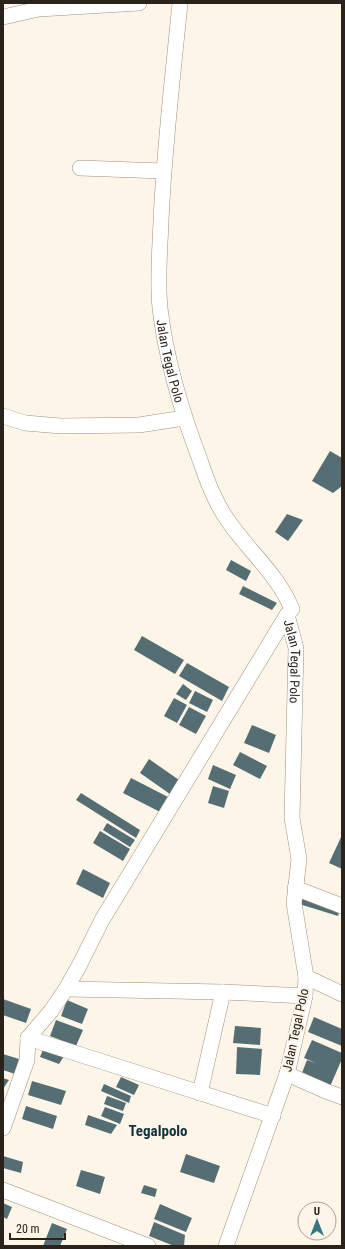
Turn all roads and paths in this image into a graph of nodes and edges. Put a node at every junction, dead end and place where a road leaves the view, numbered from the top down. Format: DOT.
graph roads {
  1 [pos="139,3"];
  2 [pos="180,3"];
  3 [pos="38,6"];
  4 [pos="3,17"];
  5 [pos="80,168"];
  6 [pos="163,171"];
  7 [pos="3,416"];
  8 [pos="184,418"];
  9 [pos="287,615"];
  10 [pos="295,888"];
  11 [pos="342,906"];
  12 [pos="306,977"];
  13 [pos="66,989"];
  14 [pos="223,992"];
  15 [pos="342,994"];
  16 [pos="305,996"];
  17 [pos="28,1038"];
  18 [pos="287,1074"];
  19 [pos="200,1093"];
  20 [pos="342,1097"];
  21 [pos="273,1116"];
  22 [pos="3,1128"];
  23 [pos="3,1190"];
  24 [pos="148,1246"];
  25 [pos="226,1246"];
  1 -- 3 [label="street"];
  2 -- 6 [label="street, Jalan Tegal Polo"];
  3 -- 4 [label="street"];
  5 -- 6 [label="street"];
  6 -- 8 [label="street, Jalan Tegal Polo"];
  7 -- 8 [label="street"];
  8 -- 9 [label="street, Jalan Tegal Polo"];
  9 -- 10 [label="street, Jalan Tegal Polo"];
  9 -- 13 [label="street"];
  10 -- 11 [label="street"];
  10 -- 12 [label="street, Jalan Tegal Polo"];
  12 -- 15 [label="street"];
  12 -- 16 [label="street, Jalan Tegal Polo"];
  13 -- 14 [label="street"];
  13 -- 17 [label="street"];
  14 -- 16 [label="street"];
  14 -- 19 [label="street"];
  16 -- 18 [label="street, Jalan Tegal Polo"];
  17 -- 19 [label="street"];
  17 -- 22 [label="street"];
  18 -- 20 [label="street"];
  18 -- 21 [label="street, Jalan Tegal Polo"];
  19 -- 21 [label="street"];
  21 -- 25 [label="street, Jalan Tegal Polo"];
  23 -- 24 [label="street"];
}
